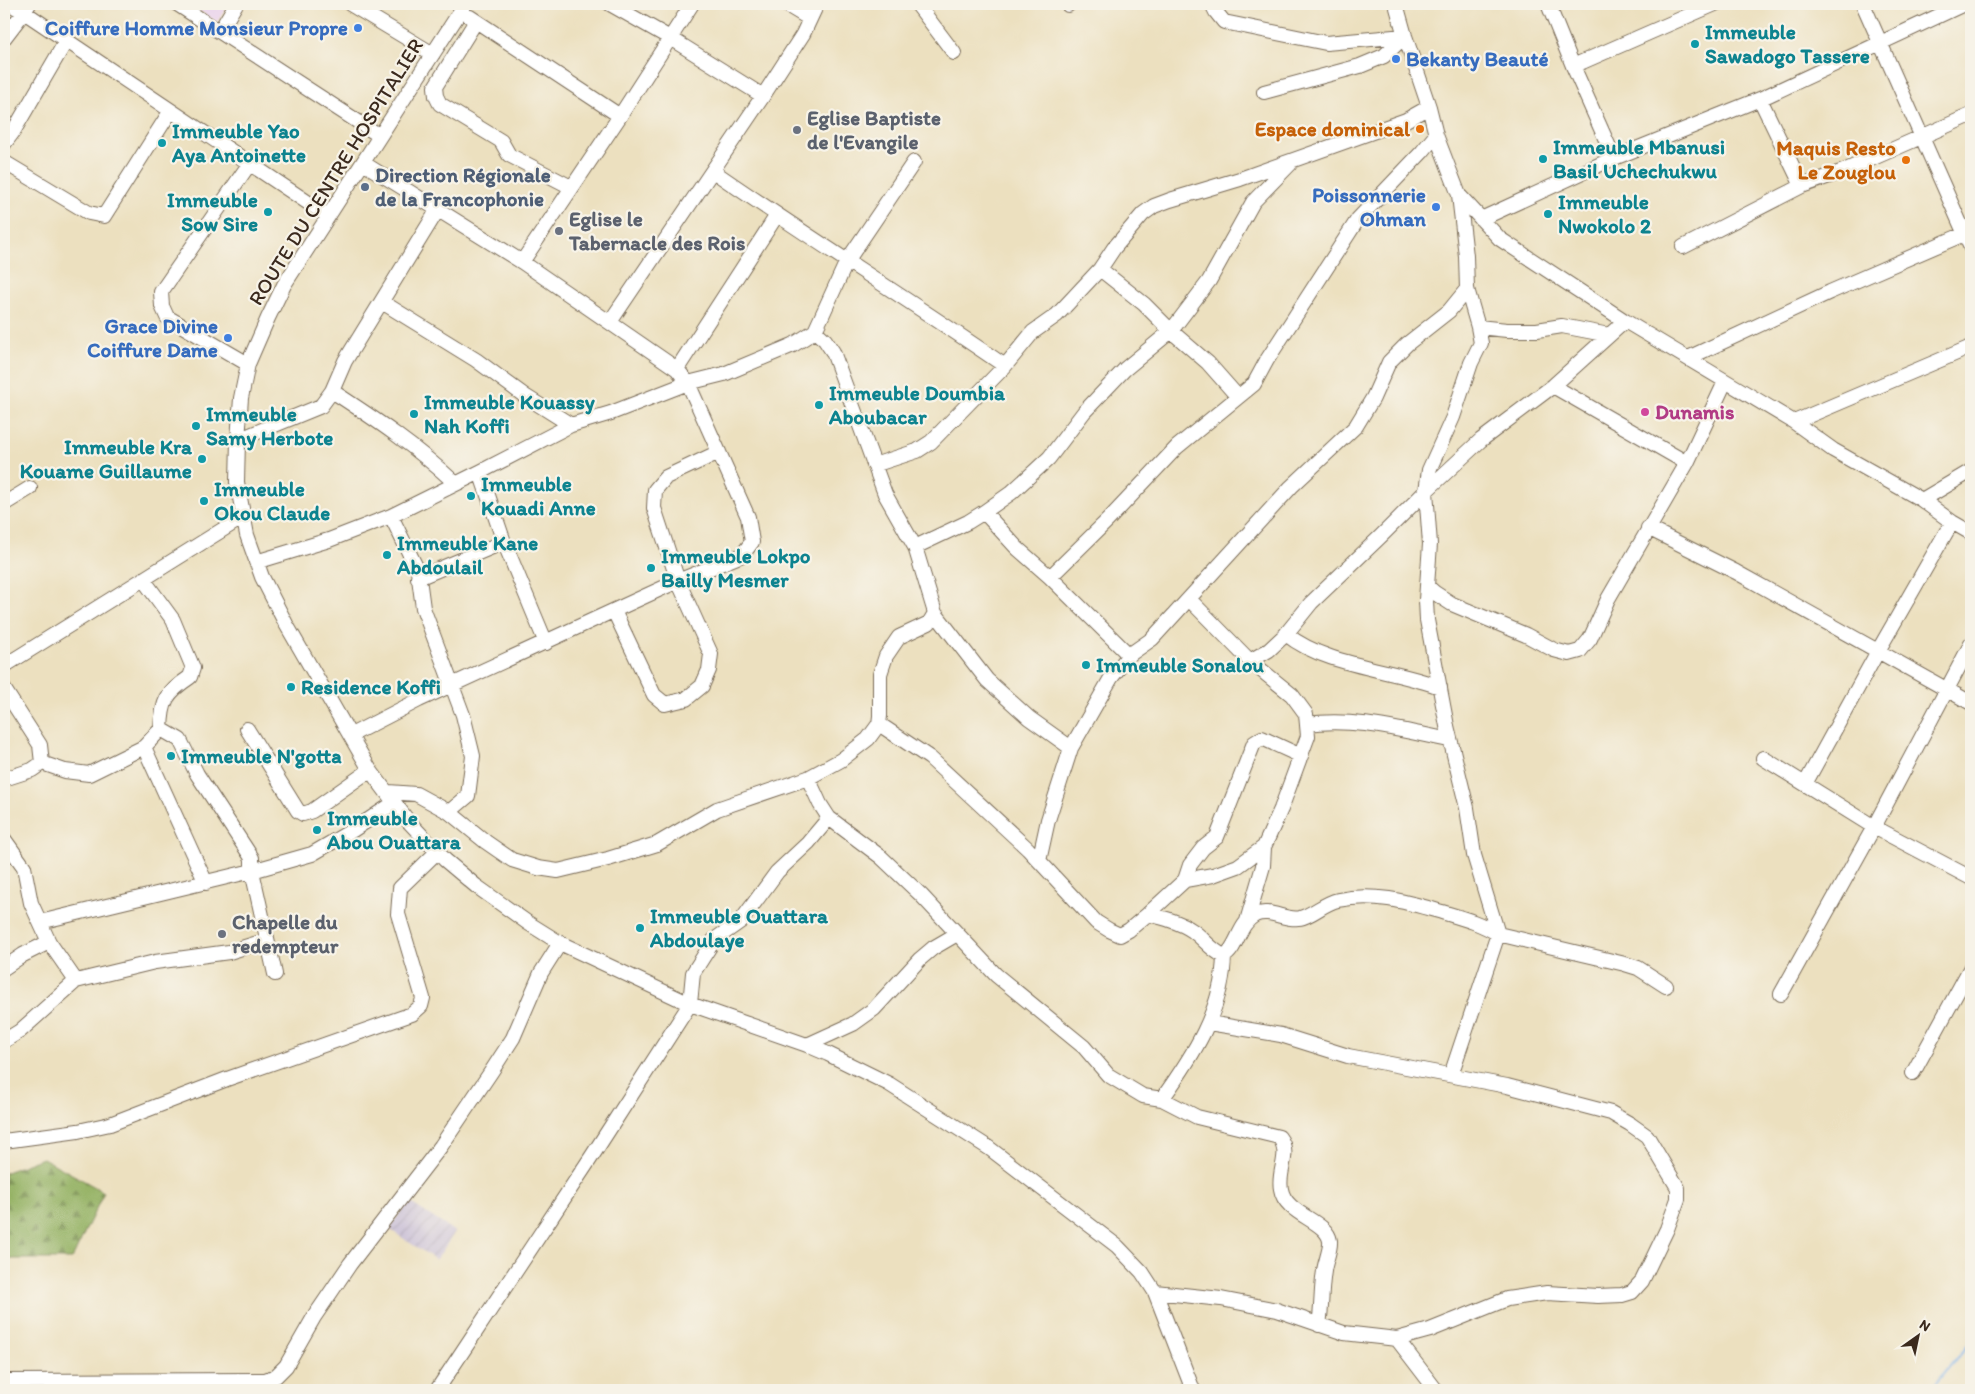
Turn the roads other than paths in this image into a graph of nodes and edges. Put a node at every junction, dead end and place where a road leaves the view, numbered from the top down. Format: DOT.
graph roads {
  1 [pos="10,4"];
  2 [pos="178,4"];
  3 [pos="236,4"];
  4 [pos="350,4"];
  5 [pos="610,4"];
  6 [pos="692,4"];
  7 [pos="785,4"];
  8 [pos="818,4"];
  9 [pos="917,4"];
  10 [pos="1212,4"];
  11 [pos="1396,4"];
  12 [pos="1548,4"];
  13 [pos="1715,4"];
  14 [pos="1863,4"];
  15 [pos="1964,4"];
  16 [pos="463,7"];
  17 [pos="26,8"];
  18 [pos="810,19"];
  19 [pos="476,22"];
  20 [pos="220,31"];
  21 [pos="1404,36"];
  22 [pos="4,38"];
  23 [pos="670,38"];
  24 [pos="66,41"];
  25 [pos="1881,43"];
  26 [pos="954,53"];
  27 [pos="433,54"];
  28 [pos="1573,66"];
  29 [pos="1264,92"];
  30 [pos="763,96"];
  31 [pos="1760,99"];
  32 [pos="1429,107"];
  33 [pos="170,112"];
  34 [pos="620,116"];
  35 [pos="1971,116"];
  36 [pos="1436,135"];
  37 [pos="380,136"];
  38 [pos="1922,137"];
  39 [pos="4,144"];
  40 [pos="1614,158"];
  41 [pos="1294,160"];
  42 [pos="4,162"];
  43 [pos="914,162"];
  44 [pos="250,163"];
  45 [pos="362,163"];
  46 [pos="713,171"];
  47 [pos="1802,186"];
  48 [pos="571,187"];
  49 [pos="1459,194"];
  50 [pos="437,211"];
  51 [pos="777,215"];
  52 [pos="328,216"];
  53 [pos="1481,219"];
  54 [pos="1968,232"];
  55 [pos="1683,247"];
  56 [pos="1971,248"];
  57 [pos="847,261"];
  58 [pos="522,262"];
  59 [pos="1100,269"];
  60 [pos="1467,289"];
  61 [pos="382,302"];
  62 [pos="1625,321"];
  63 [pos="610,322"];
  64 [pos="1478,327"];
  65 [pos="815,331"];
  66 [pos="1171,331"];
  67 [pos="1609,335"];
  68 [pos="1971,346"];
  69 [pos="1688,358"];
  70 [pos="248,364"];
  71 [pos="1004,366"];
  72 [pos="677,369"];
  73 [pos="1725,382"];
  74 [pos="688,383"];
  75 [pos="1553,386"];
  76 [pos="332,391"];
  77 [pos="1238,397"];
  78 [pos="1794,422"];
  79 [pos="571,425"];
  80 [pos="238,440"];
  81 [pos="719,452"];
  82 [pos="1687,463"];
  83 [pos="874,466"];
  84 [pos="1971,471"];
  85 [pos="480,472"];
  86 [pos="455,483"];
  87 [pos="30,488"];
  88 [pos="1426,491"];
  89 [pos="1922,500"];
  90 [pos="4,504"];
  91 [pos="984,512"];
  92 [pos="391,516"];
  93 [pos="243,517"];
  94 [pos="1952,522"];
  95 [pos="1648,528"];
  96 [pos="1971,533"];
  97 [pos="504,542"];
  98 [pos="916,547"];
  99 [pos="256,562"];
  100 [pos="1050,577"];
  101 [pos="418,578"];
  102 [pos="143,579"];
  103 [pos="678,581"];
  104 [pos="1427,586"];
  105 [pos="1189,599"];
  106 [pos="614,611"];
  107 [pos="935,614"];
  108 [pos="1286,634"];
  109 [pos="546,643"];
  110 [pos="1971,644"];
  111 [pos="1878,651"];
  112 [pos="1129,655"];
  113 [pos="1250,661"];
  114 [pos="4,666"];
  115 [pos="452,686"];
  116 [pos="1440,687"];
  117 [pos="4,689"];
  118 [pos="1947,690"];
  119 [pos="1971,703"];
  120 [pos="878,724"];
  121 [pos="1307,724"];
  122 [pos="247,729"];
  123 [pos="162,730"];
  124 [pos="352,735"];
  125 [pos="1450,740"];
  126 [pos="144,747"];
  127 [pos="1071,748"];
  128 [pos="1301,756"];
  129 [pos="1763,758"];
  130 [pos="42,763"];
  131 [pos="370,770"];
  132 [pos="808,778"];
  133 [pos="4,779"];
  134 [pos="1806,784"];
  135 [pos="391,798"];
  136 [pos="449,812"];
  137 [pos="829,818"];
  138 [pos="1874,827"];
  139 [pos="4,839"];
  140 [pos="1264,847"];
  141 [pos="437,852"];
  142 [pos="1039,861"];
  143 [pos="252,871"];
  144 [pos="1971,878"];
  145 [pos="1185,880"];
  146 [pos="206,883"];
  147 [pos="1148,914"];
  148 [pos="1247,921"];
  149 [pos="40,922"];
  150 [pos="957,934"];
  151 [pos="1498,934"];
  152 [pos="267,940"];
  153 [pos="50,942"];
  154 [pos="560,943"];
  155 [pos="1224,956"];
  156 [pos="1971,967"];
  157 [pos="4,968"];
  158 [pos="275,974"];
  159 [pos="76,981"];
  160 [pos="1666,986"];
  161 [pos="1781,994"];
  162 [pos="690,1004"];
  163 [pos="1209,1023"];
  164 [pos="4,1040"];
  165 [pos="807,1044"];
  166 [pos="1913,1072"];
  167 [pos="1451,1075"];
  168 [pos="1162,1099"];
  169 [pos="4,1141"];
  170 [pos="1156,1292"];
  171 [pos="1319,1325"];
  172 [pos="1397,1339"];
  173 [pos="4,1381"];
  174 [pos="438,1390"];
  175 [pos="1192,1390"];
  176 [pos="1436,1390"];
  1 -- 17 [label="street"];
  2 -- 20 [label="street"];
  3 -- 20 [label="street"];
  4 -- 27 [label="street"];
  5 -- 23 [label="street"];
  6 -- 23 [label="street"];
  7 -- 18 [label="street"];
  8 -- 18 [label="street"];
  9 -- 26 [label="street"];
  10 -- 21 [label="street"];
  11 -- 21 [label="street"];
  12 -- 28 [label="street"];
  13 -- 28 [label="street"];
  14 -- 25 [label="street"];
  15 -- 25 [label="street"];
  16 -- 19 [label="street"];
  16 -- 27 [label="street, ROUTE DU CENTRE HOSPITALIER"];
  17 -- 22 [label="street"];
  17 -- 24 [label="street"];
  18 -- 30 [label="street"];
  19 -- 34 [label="street"];
  19 -- 48 [label="street"];
  20 -- 37 [label="street"];
  21 -- 29 [label="street"];
  21 -- 32 [label="street"];
  23 -- 30 [label="street"];
  23 -- 34 [label="street"];
  24 -- 33 [label="street"];
  24 -- 39 [label="street"];
  25 -- 31 [label="street"];
  25 -- 38 [label="street"];
  27 -- 37 [label="street, ROUTE DU CENTRE HOSPITALIER"];
  28 -- 40 [label="street"];
  30 -- 46 [label="street"];
  31 -- 40 [label="street"];
  31 -- 47 [label="street"];
  32 -- 36 [label="street"];
  32 -- 41 [label="street"];
  33 -- 42 [label="street"];
  33 -- 44 [label="street"];
  34 -- 48 [label="street"];
  35 -- 38 [label="street"];
  36 -- 49 [label="street"];
  36 -- 77 [label="street"];
  37 -- 45 [label="street, ROUTE DU CENTRE HOSPITALIER"];
  38 -- 47 [label="street"];
  38 -- 54 [label="street"];
  40 -- 53 [label="street"];
  41 -- 59 [label="street"];
  41 -- 66 [label="street"];
  43 -- 57 [label="street"];
  44 -- 52 [label="street"];
  44 -- 70 [label="street"];
  45 -- 50 [label="street"];
  45 -- 52 [label="street, ROUTE DU CENTRE HOSPITALIER"];
  46 -- 51 [label="street"];
  46 -- 63 [label="street"];
  47 -- 55 [label="street"];
  48 -- 58 [label="street"];
  49 -- 53 [label="street"];
  49 -- 60 [label="street"];
  50 -- 58 [label="street"];
  50 -- 61 [label="street"];
  51 -- 57 [label="street"];
  51 -- 72 [label="street"];
  52 -- 70 [label="street, ROUTE DU CENTRE HOSPITALIER"];
  53 -- 62 [label="street"];
  54 -- 56 [label="street"];
  54 -- 69 [label="street"];
  57 -- 65 [label="street"];
  57 -- 71 [label="street"];
  58 -- 63 [label="street"];
  59 -- 66 [label="street"];
  59 -- 71 [label="street"];
  60 -- 64 [label="street"];
  60 -- 105 [label="street"];
  61 -- 76 [label="street"];
  61 -- 79 [label="street"];
  62 -- 67 [label="street"];
  62 -- 69 [label="street"];
  63 -- 72 [label="street"];
  64 -- 67 [label="street"];
  64 -- 88 [label="street"];
  65 -- 74 [label="street"];
  65 -- 83 [label="street"];
  66 -- 77 [label="street"];
  66 -- 91 [label="street"];
  67 -- 75 [label="street"];
  68 -- 78 [label="street"];
  69 -- 73 [label="street"];
  70 -- 80 [label="street, ROUTE DU CENTRE HOSPITALIER"];
  71 -- 83 [label="street"];
  72 -- 74 [label="street"];
  73 -- 78 [label="street"];
  73 -- 82 [label="street"];
  74 -- 79 [label="street"];
  74 -- 81 [label="street"];
  75 -- 82 [label="street"];
  75 -- 88 [label="street"];
  76 -- 80 [label="street"];
  76 -- 86 [label="street"];
  77 -- 100 [label="street"];
  78 -- 89 [label="street"];
  79 -- 85 [label="street"];
  80 -- 93 [label="street, ROUTE DU CENTRE HOSPITALIER"];
  81 -- 103 [label="street"];
  81 -- 103 [label="street"];
  82 -- 95 [label="street"];
  83 -- 98 [label="street"];
  84 -- 89 [label="street"];
  85 -- 86 [label="street"];
  85 -- 97 [label="street"];
  86 -- 92 [label="street"];
  87 -- 90 [label="street"];
  88 -- 104 [label="street"];
  88 -- 108 [label="street"];
  89 -- 94 [label="street"];
  91 -- 98 [label="street"];
  91 -- 100 [label="street"];
  92 -- 99 [label="street"];
  92 -- 101 [label="street"];
  93 -- 99 [label="street, ROUTE DU CENTRE HOSPITALIER"];
  93 -- 102 [label="street"];
  94 -- 96 [label="street"];
  94 -- 111 [label="street"];
  95 -- 104 [label="street"];
  95 -- 111 [label="street"];
  97 -- 101 [label="street"];
  97 -- 109 [label="street"];
  98 -- 107 [label="street"];
  99 -- 124 [label="street, ROUTE DU CENTRE HOSPITALIER"];
  100 -- 112 [label="street"];
  101 -- 115 [label="street"];
  102 -- 114 [label="street"];
  102 -- 123 [label="street"];
  103 -- 106 [label="street"];
  103 -- 106 [label="street"];
  104 -- 116 [label="street"];
  105 -- 112 [label="street"];
  105 -- 113 [label="street"];
  106 -- 109 [label="street"];
  107 -- 120 [label="street"];
  107 -- 127 [label="street"];
  108 -- 113 [label="street"];
  108 -- 116 [label="street"];
  109 -- 115 [label="street"];
  110 -- 118 [label="street"];
  111 -- 118 [label="street"];
  111 -- 134 [label="street"];
  112 -- 127 [label="street"];
  113 -- 121 [label="street"];
  115 -- 124 [label="street"];
  115 -- 136 [label="street"];
  116 -- 125 [label="street"];
  117 -- 130 [label="street"];
  118 -- 119 [label="street"];
  118 -- 138 [label="street"];
  120 -- 132 [label="street"];
  120 -- 142 [label="street"];
  121 -- 125 [label="street"];
  121 -- 128 [label="street"];
  122 -- 131 [label="street"];
  123 -- 126 [label="street"];
  123 -- 143 [label="street"];
  124 -- 131 [label="street, ROUTE DU CENTRE HOSPITALIER"];
  125 -- 151 [label="street"];
  126 -- 130 [label="street"];
  126 -- 146 [label="street"];
  127 -- 142 [label="street"];
  128 -- 140 [label="street"];
  128 -- 145 [label="street"];
  129 -- 134 [label="street"];
  130 -- 133 [label="street"];
  131 -- 135 [label="street, ROUTE DU CENTRE HOSPITALIER"];
  132 -- 136 [label="street"];
  132 -- 137 [label="street"];
  134 -- 138 [label="street"];
  135 -- 136 [label="street"];
  135 -- 141 [label="street, ROUTE DU CENTRE HOSPITALIER"];
  135 -- 143 [label="street"];
  137 -- 150 [label="street"];
  137 -- 162 [label="street"];
  138 -- 144 [label="street"];
  138 -- 161 [label="street"];
  139 -- 149 [label="street"];
  140 -- 145 [label="street"];
  140 -- 148 [label="street"];
  141 -- 154 [label="street, ROUTE DU CENTRE HOSPITALIER"];
  141 -- 169 [label="street"];
  142 -- 147 [label="street"];
  143 -- 146 [label="street"];
  143 -- 152 [label="street"];
  145 -- 147 [label="street"];
  146 -- 149 [label="street"];
  147 -- 155 [label="street"];
  148 -- 151 [label="street"];
  148 -- 155 [label="street"];
  149 -- 153 [label="street"];
  150 -- 165 [label="street"];
  150 -- 168 [label="street"];
  151 -- 160 [label="street"];
  151 -- 167 [label="street"];
  152 -- 158 [label="street"];
  152 -- 159 [label="street"];
  153 -- 157 [label="street"];
  153 -- 159 [label="street"];
  154 -- 162 [label="street, ROUTE DU CENTRE HOSPITALIER"];
  154 -- 173 [label="street"];
  155 -- 163 [label="street"];
  156 -- 166 [label="street"];
  159 -- 164 [label="street"];
  162 -- 165 [label="street, ROUTE DU CENTRE HOSPITALIER"];
  162 -- 174 [label="street"];
  163 -- 167 [label="street"];
  163 -- 168 [label="street"];
  165 -- 170 [label="street, ROUTE DU CENTRE HOSPITALIER"];
  167 -- 172 [label="street"];
  168 -- 171 [label="street"];
  170 -- 171 [label="street"];
  170 -- 175 [label="street, ROUTE DU CENTRE HOSPITALIER"];
  171 -- 172 [label="street"];
  172 -- 176 [label="street"];
}
